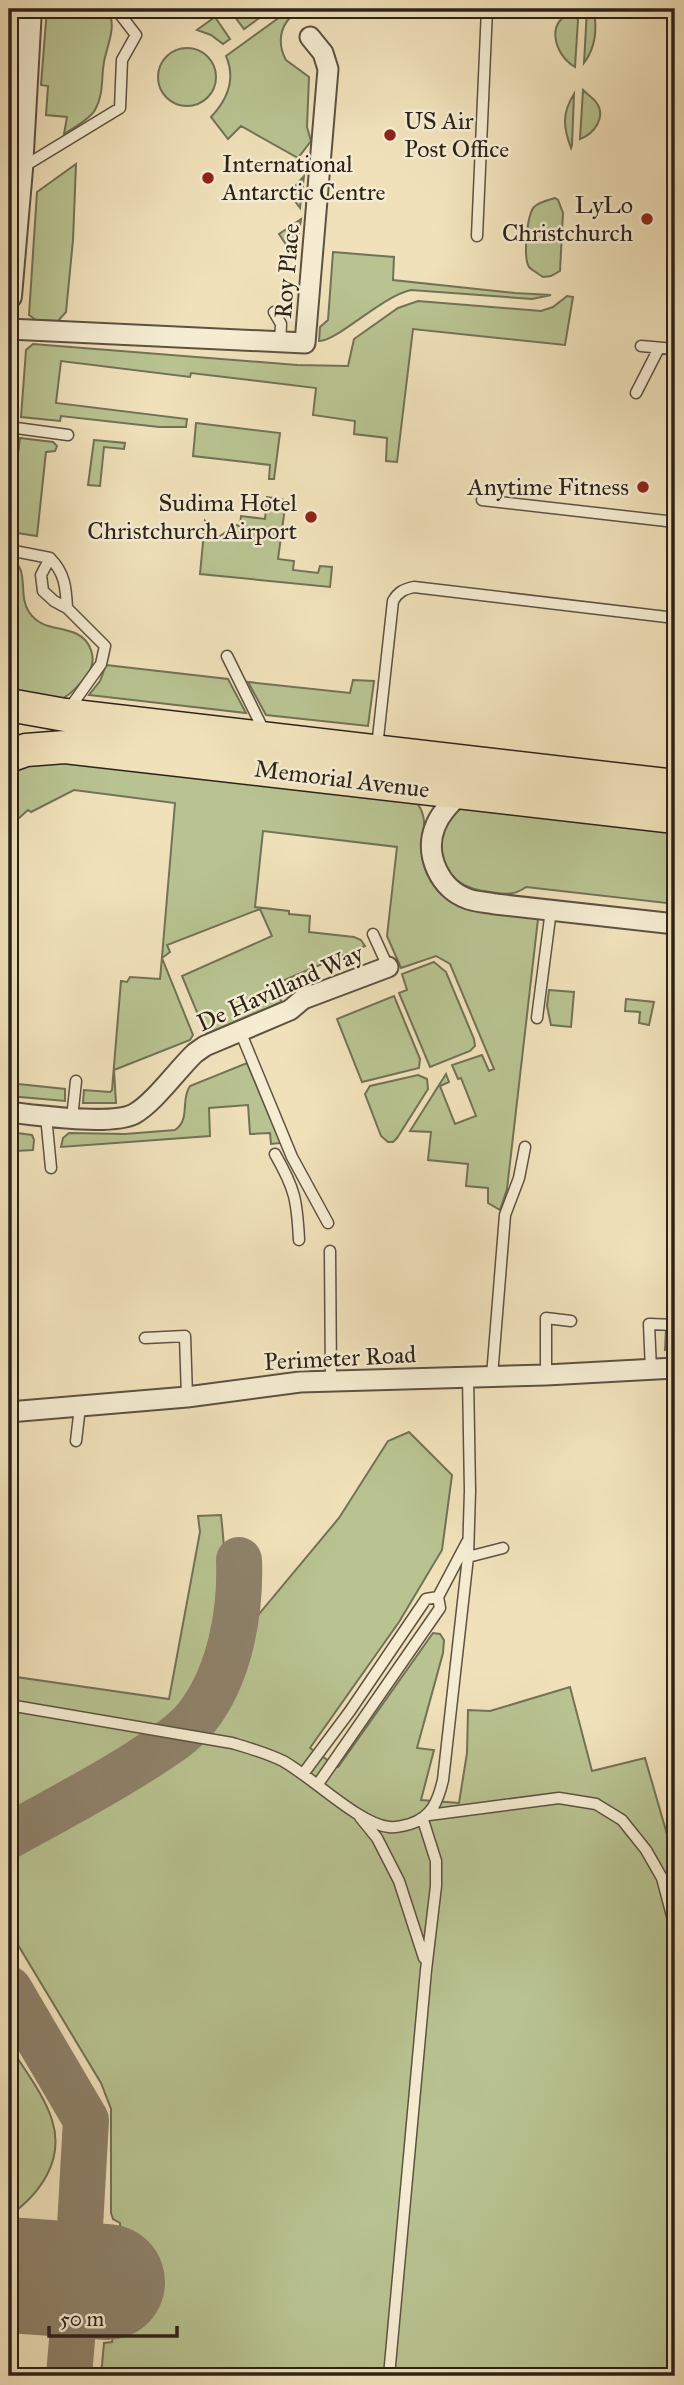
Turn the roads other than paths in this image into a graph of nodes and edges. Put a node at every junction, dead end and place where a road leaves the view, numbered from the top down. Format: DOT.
graph roads {
  1 [pos="29,9"];
  2 [pos="116,9"];
  3 [pos="487,9"];
  4 [pos="310,37"];
  5 [pos="20,169"];
  6 [pos="477,236"];
  7 [pos="9,296"];
  8 [pos="274,312"];
  9 [pos="9,329"];
  10 [pos="280,343"];
  11 [pos="641,346"];
  12 [pos="659,348"];
  13 [pos="674,349"];
  14 [pos="636,393"];
  15 [pos="9,427"];
  16 [pos="68,435"];
  17 [pos="482,500"];
  18 [pos="675,522"];
  19 [pos="9,550"];
  20 [pos="50,558"];
  21 [pos="67,608"];
  22 [pos="675,618"];
  23 [pos="227,656"];
  24 [pos="9,705"];
  25 [pos="65,715"];
  26 [pos="267,738"];
  27 [pos="377,751"];
  28 [pos="9,756"];
  29 [pos="675,786"];
  30 [pos="412,787"];
  31 [pos="462,792"];
  32 [pos="675,817"];
  33 [pos="434,829"];
  34 [pos="551,910"];
  35 [pos="675,924"];
  36 [pos="373,934"];
  37 [pos="388,967"];
  38 [pos="537,1018"];
  39 [pos="240,1031"];
  40 [pos="76,1080"];
  41 [pos="9,1112"];
  42 [pos="46,1115"];
  43 [pos="72,1118"];
  44 [pos="525,1147"];
  45 [pos="275,1154"];
  46 [pos="51,1168"];
  47 [pos="328,1223"];
  48 [pos="299,1240"];
  49 [pos="330,1251"];
  50 [pos="571,1321"];
  51 [pos="675,1325"];
  52 [pos="145,1338"];
  53 [pos="675,1368"];
  54 [pos="650,1370"];
  55 [pos="546,1375"];
  56 [pos="468,1377"];
  57 [pos="492,1377"];
  58 [pos="331,1380"];
  59 [pos="187,1396"];
  60 [pos="80,1406"];
  61 [pos="9,1412"];
  62 [pos="76,1441"];
  63 [pos="470,1536"];
  64 [pos="503,1548"];
  65 [pos="468,1557"];
  66 [pos="438,1597"];
  67 [pos="9,1704"];
  68 [pos="303,1774"];
  69 [pos="318,1784"];
  70 [pos="358,1814"];
  71 [pos="426,1817"];
  72 [pos="675,1927"];
  73 [pos="426,1970"];
  74 [pos="389,2376"];
  1 -- 5 [label="street"];
  2 -- 5 [label="lane"];
  3 -- 6 [label="lane"];
  4 -- 10 [label="street, Roy Place"];
  5 -- 7 [label="street"];
  8 -- 10 [label="lane"];
  9 -- 10 [label="street, Roy Place"];
  11 -- 12 [label="lane"];
  12 -- 13 [label="lane"];
  12 -- 14 [label="lane"];
  15 -- 16 [label="lane"];
  17 -- 18 [label="lane"];
  19 -- 20 [label="lane"];
  20 -- 21 [label="lane"];
  20 -- 21 [label="lane"];
  21 -- 25 [label="lane"];
  22 -- 27 [label="lane"];
  23 -- 26 [label="lane"];
  24 -- 25 [label="main road, Memorial Avenue"];
  25 -- 26 [label="main road, Memorial Avenue"];
  26 -- 27 [label="main road, Memorial Avenue"];
  27 -- 29 [label="main road, Memorial Avenue"];
  28 -- 30 [label="main road, Memorial Avenue"];
  30 -- 31 [label="main road, Memorial Avenue"];
  30 -- 33 [label="street"];
  31 -- 32 [label="main road, Memorial Avenue"];
  31 -- 33 [label="street"];
  33 -- 34 [label="street"];
  34 -- 35 [label="street"];
  34 -- 38 [label="lane"];
  36 -- 37 [label="lane"];
  37 -- 39 [label="street, De Havilland Way"];
  39 -- 43 [label="street, De Havilland Way"];
  39 -- 47 [label="lane"];
  40 -- 43 [label="lane"];
  41 -- 42 [label="street, De Havilland Way"];
  42 -- 43 [label="street, De Havilland Way"];
  42 -- 46 [label="lane"];
  44 -- 57 [label="lane"];
  45 -- 48 [label="lane"];
  49 -- 58 [label="lane"];
  50 -- 55 [label="lane"];
  51 -- 54 [label="lane"];
  52 -- 59 [label="lane"];
  53 -- 54 [label="street, Perimeter Road"];
  54 -- 55 [label="street, Perimeter Road"];
  55 -- 57 [label="street, Perimeter Road"];
  56 -- 57 [label="street, Perimeter Road"];
  56 -- 58 [label="street, Perimeter Road"];
  56 -- 63 [label="lane"];
  58 -- 59 [label="street, Perimeter Road"];
  59 -- 60 [label="street, Perimeter Road"];
  60 -- 61 [label="street, Perimeter Road"];
  60 -- 62 [label="lane"];
  63 -- 65 [label="lane"];
  63 -- 66 [label="lane"];
  64 -- 65 [label="lane"];
  65 -- 71 [label="lane"];
  66 -- 68 [label="lane"];
  66 -- 69 [label="lane"];
  67 -- 68 [label="lane"];
  68 -- 69 [label="lane"];
  69 -- 70 [label="lane"];
  70 -- 71 [label="lane"];
  70 -- 73 [label="lane"];
  71 -- 72 [label="lane"];
  71 -- 73 [label="lane"];
  73 -- 74 [label="lane"];
}
